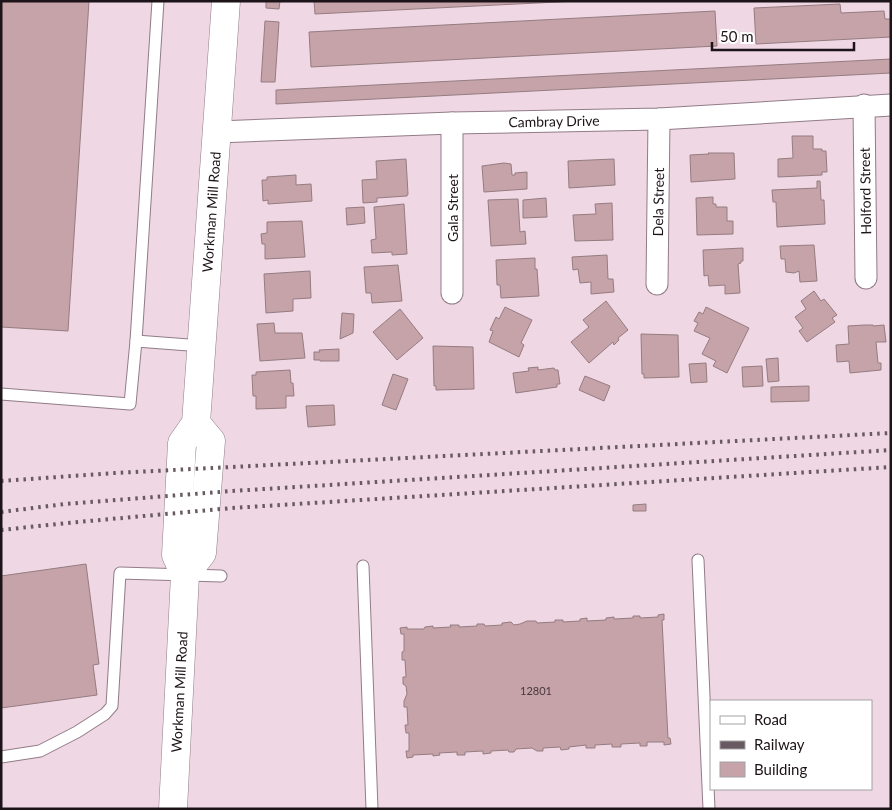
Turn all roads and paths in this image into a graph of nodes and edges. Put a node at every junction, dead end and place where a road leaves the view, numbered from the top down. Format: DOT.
graph roads {
  1 [pos="158,1"];
  2 [pos="226,1"];
  3 [pos="864,105"];
  4 [pos="891,105"];
  5 [pos="659,119"];
  6 [pos="452,123"];
  7 [pos="217,132"];
  8 [pos="866,278"];
  9 [pos="657,284"];
  10 [pos="452,293"];
  11 [pos="136,341"];
  12 [pos="202,346"];
  13 [pos="1,394"];
  14 [pos="698,560"];
  15 [pos="363,566"];
  16 [pos="185,575"];
  17 [pos="221,576"];
  18 [pos="1,757"];
  19 [pos="173,809"];
  20 [pos="372,809"];
  21 [pos="709,809"];
  1 -- 11 [label="lane"];
  2 -- 7 [label="street, Workman Mill Road"];
  3 -- 4 [label="street, Cambray Drive"];
  3 -- 5 [label="street, Cambray Drive"];
  3 -- 8 [label="street, Holford Street"];
  5 -- 6 [label="street, Cambray Drive"];
  5 -- 9 [label="street, Dela Street"];
  6 -- 7 [label="street, Cambray Drive"];
  6 -- 10 [label="street, Gala Street"];
  7 -- 12 [label="street, Workman Mill Road"];
  11 -- 12 [label="lane"];
  11 -- 13 [label="lane"];
  12 -- 16 [label="street, Workman Mill Road"];
  14 -- 21 [label="lane"];
  15 -- 20 [label="lane"];
  16 -- 17 [label="lane"];
  16 -- 18 [label="lane"];
  16 -- 19 [label="street, Workman Mill Road"];
}
